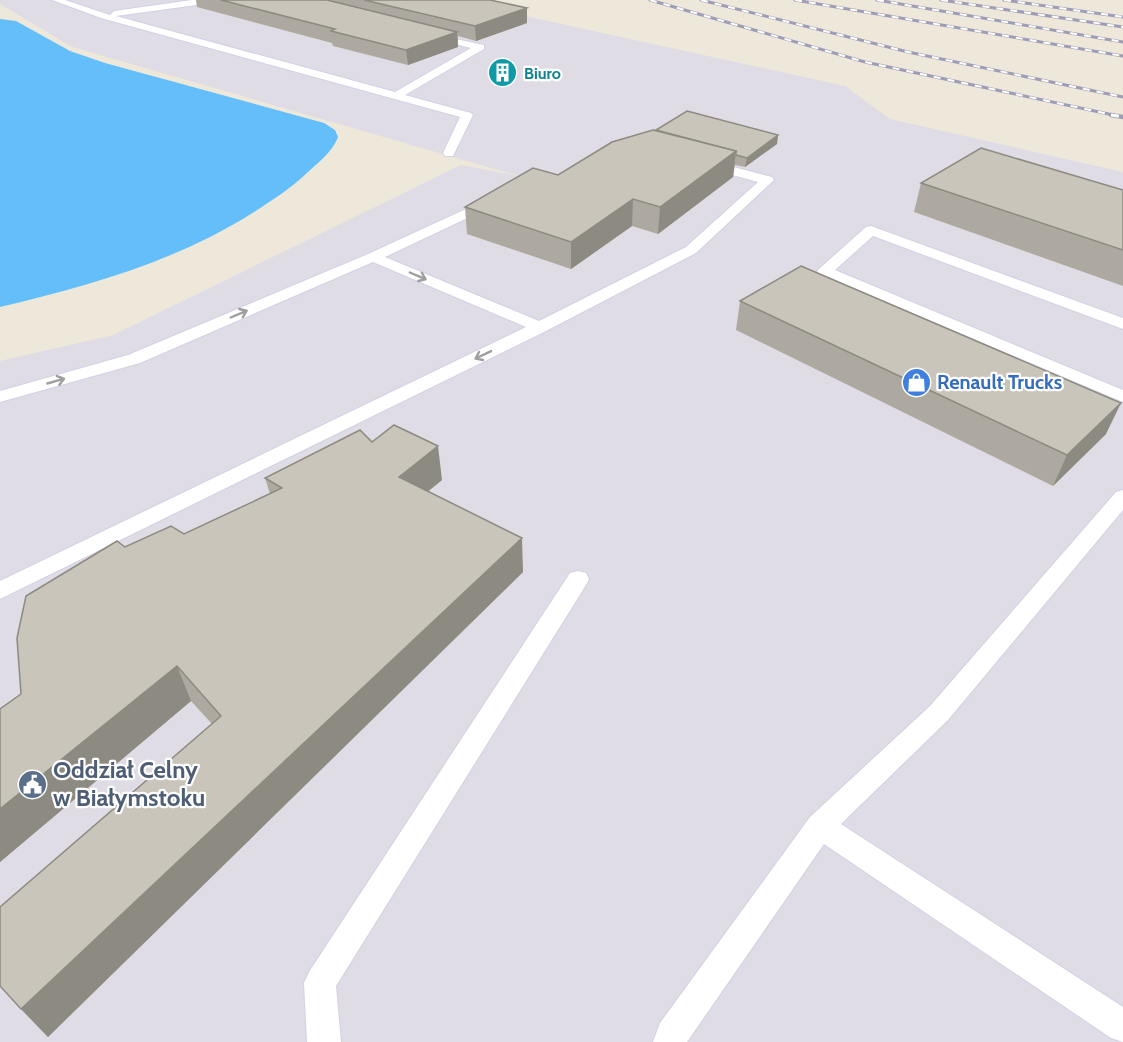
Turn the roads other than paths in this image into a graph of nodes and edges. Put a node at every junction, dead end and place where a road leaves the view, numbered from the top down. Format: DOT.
graph roads {
  1 [pos="56,0"];
  2 [pos="211,0"];
  3 [pos="104,16"];
  4 [pos="423,33"];
  5 [pos="396,96"];
  6 [pos="449,153"];
  7 [pos="693,160"];
  8 [pos="503,196"];
  9 [pos="373,257"];
  10 [pos="1123,324"];
  11 [pos="540,327"];
  12 [pos="0,397"];
  13 [pos="1123,397"];
  14 [pos="1123,497"];
  15 [pos="578,579"];
  16 [pos="0,591"];
  17 [pos="820,826"];
  18 [pos="1123,1026"];
  19 [pos="324,1042"];
  20 [pos="670,1042"];
  1 -- 3 [label="lane"];
  2 -- 3 [label="lane"];
  3 -- 5 [label="lane"];
  4 -- 5 [label="lane"];
  5 -- 6 [label="lane"];
  7 -- 11 [label="lane"];
  8 -- 9 [label="lane"];
  9 -- 11 [label="lane, one-way"];
  12 -- 9 [label="lane, one-way"];
  10 -- 13 [label="lane"];
  11 -- 16 [label="lane, one-way"];
  14 -- 17 [label="lane"];
  15 -- 19 [label="lane"];
  17 -- 18 [label="lane"];
  17 -- 20 [label="lane"];
}
